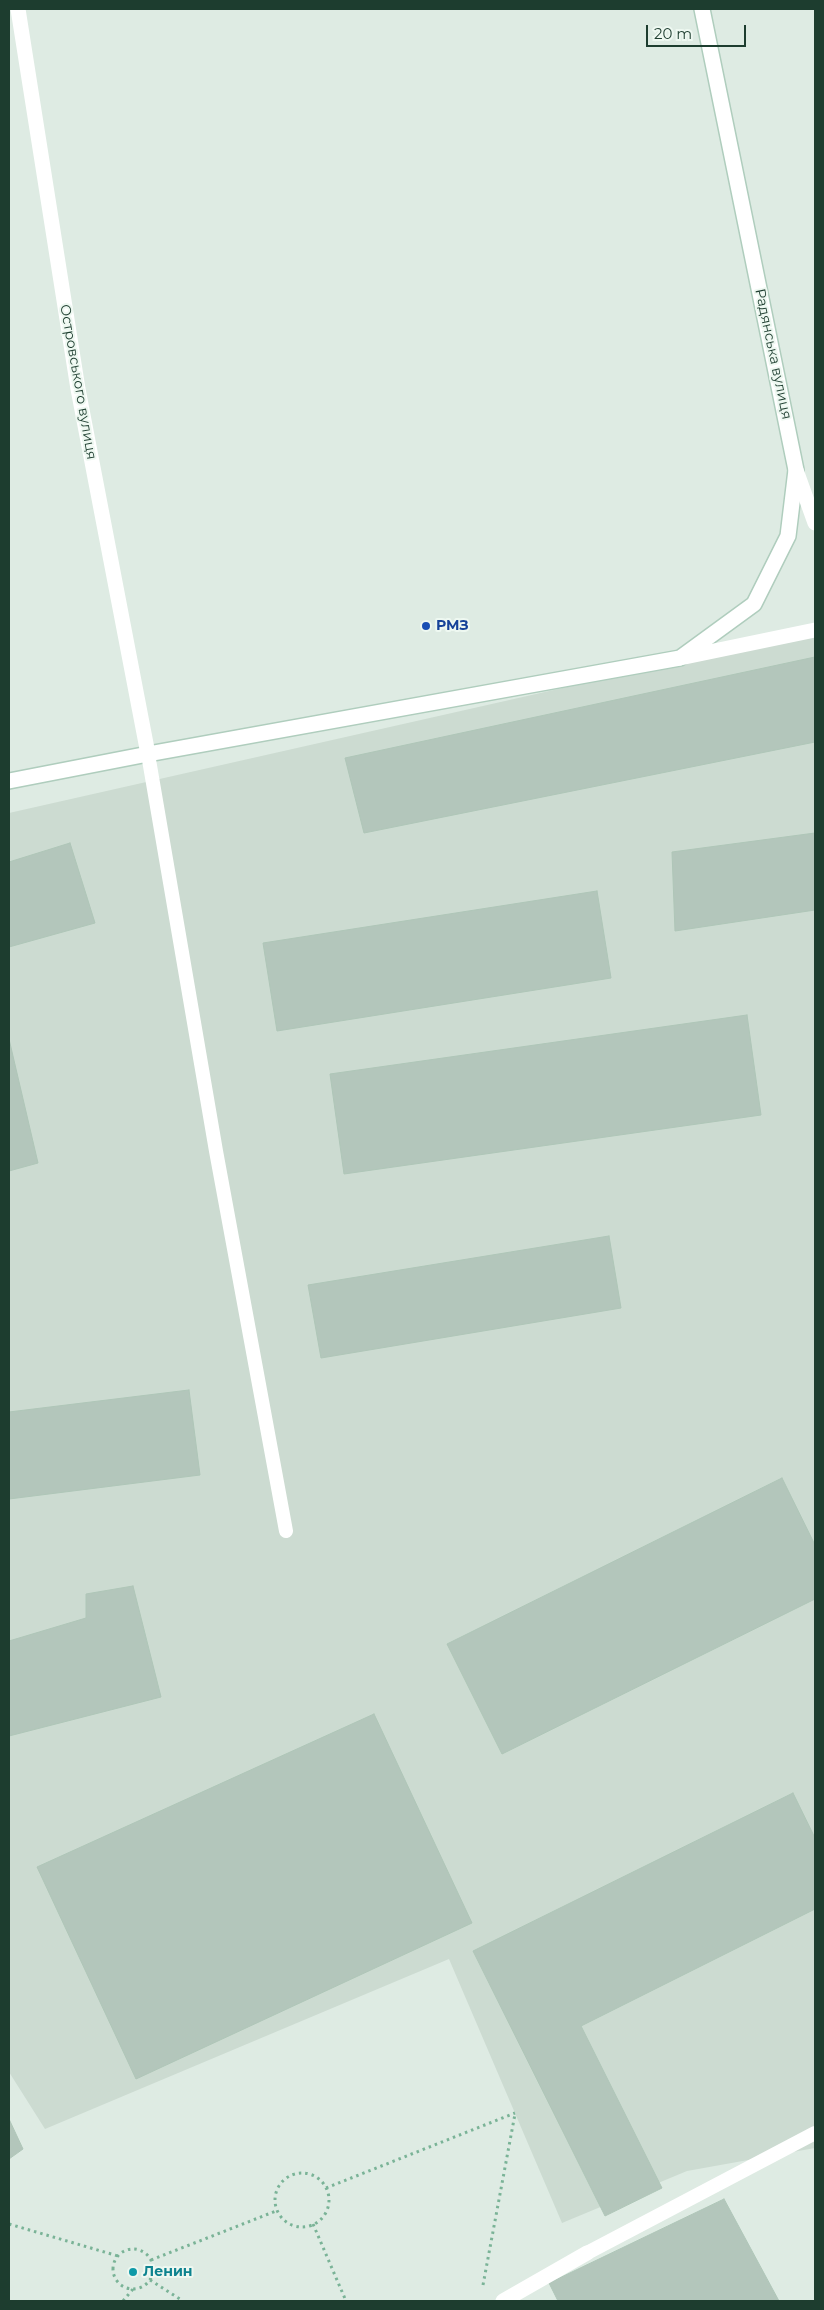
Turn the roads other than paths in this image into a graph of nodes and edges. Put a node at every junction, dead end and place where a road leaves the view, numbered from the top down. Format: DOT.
graph roads {
  1 [pos="18,9"];
  2 [pos="702,9"];
  3 [pos="796,470"];
  4 [pos="815,523"];
  5 [pos="815,630"];
  6 [pos="680,658"];
  7 [pos="148,754"];
  8 [pos="9,781"];
  9 [pos="286,1530"];
  10 [pos="815,2133"];
  11 [pos="587,2253"];
  12 [pos="503,2301"];
  1 -- 7 [label="main road, Островського вулиця"];
  2 -- 3 [label="main road, Радянська вулиця"];
  3 -- 4 [label="main road"];
  3 -- 6 [label="main road, Радянська вулиця"];
  5 -- 6 [label="main road"];
  6 -- 7 [label="main road"];
  7 -- 8 [label="main road"];
  7 -- 9 [label="lane"];
  10 -- 11 [label="lane"];
  11 -- 12 [label="main road"];
}
